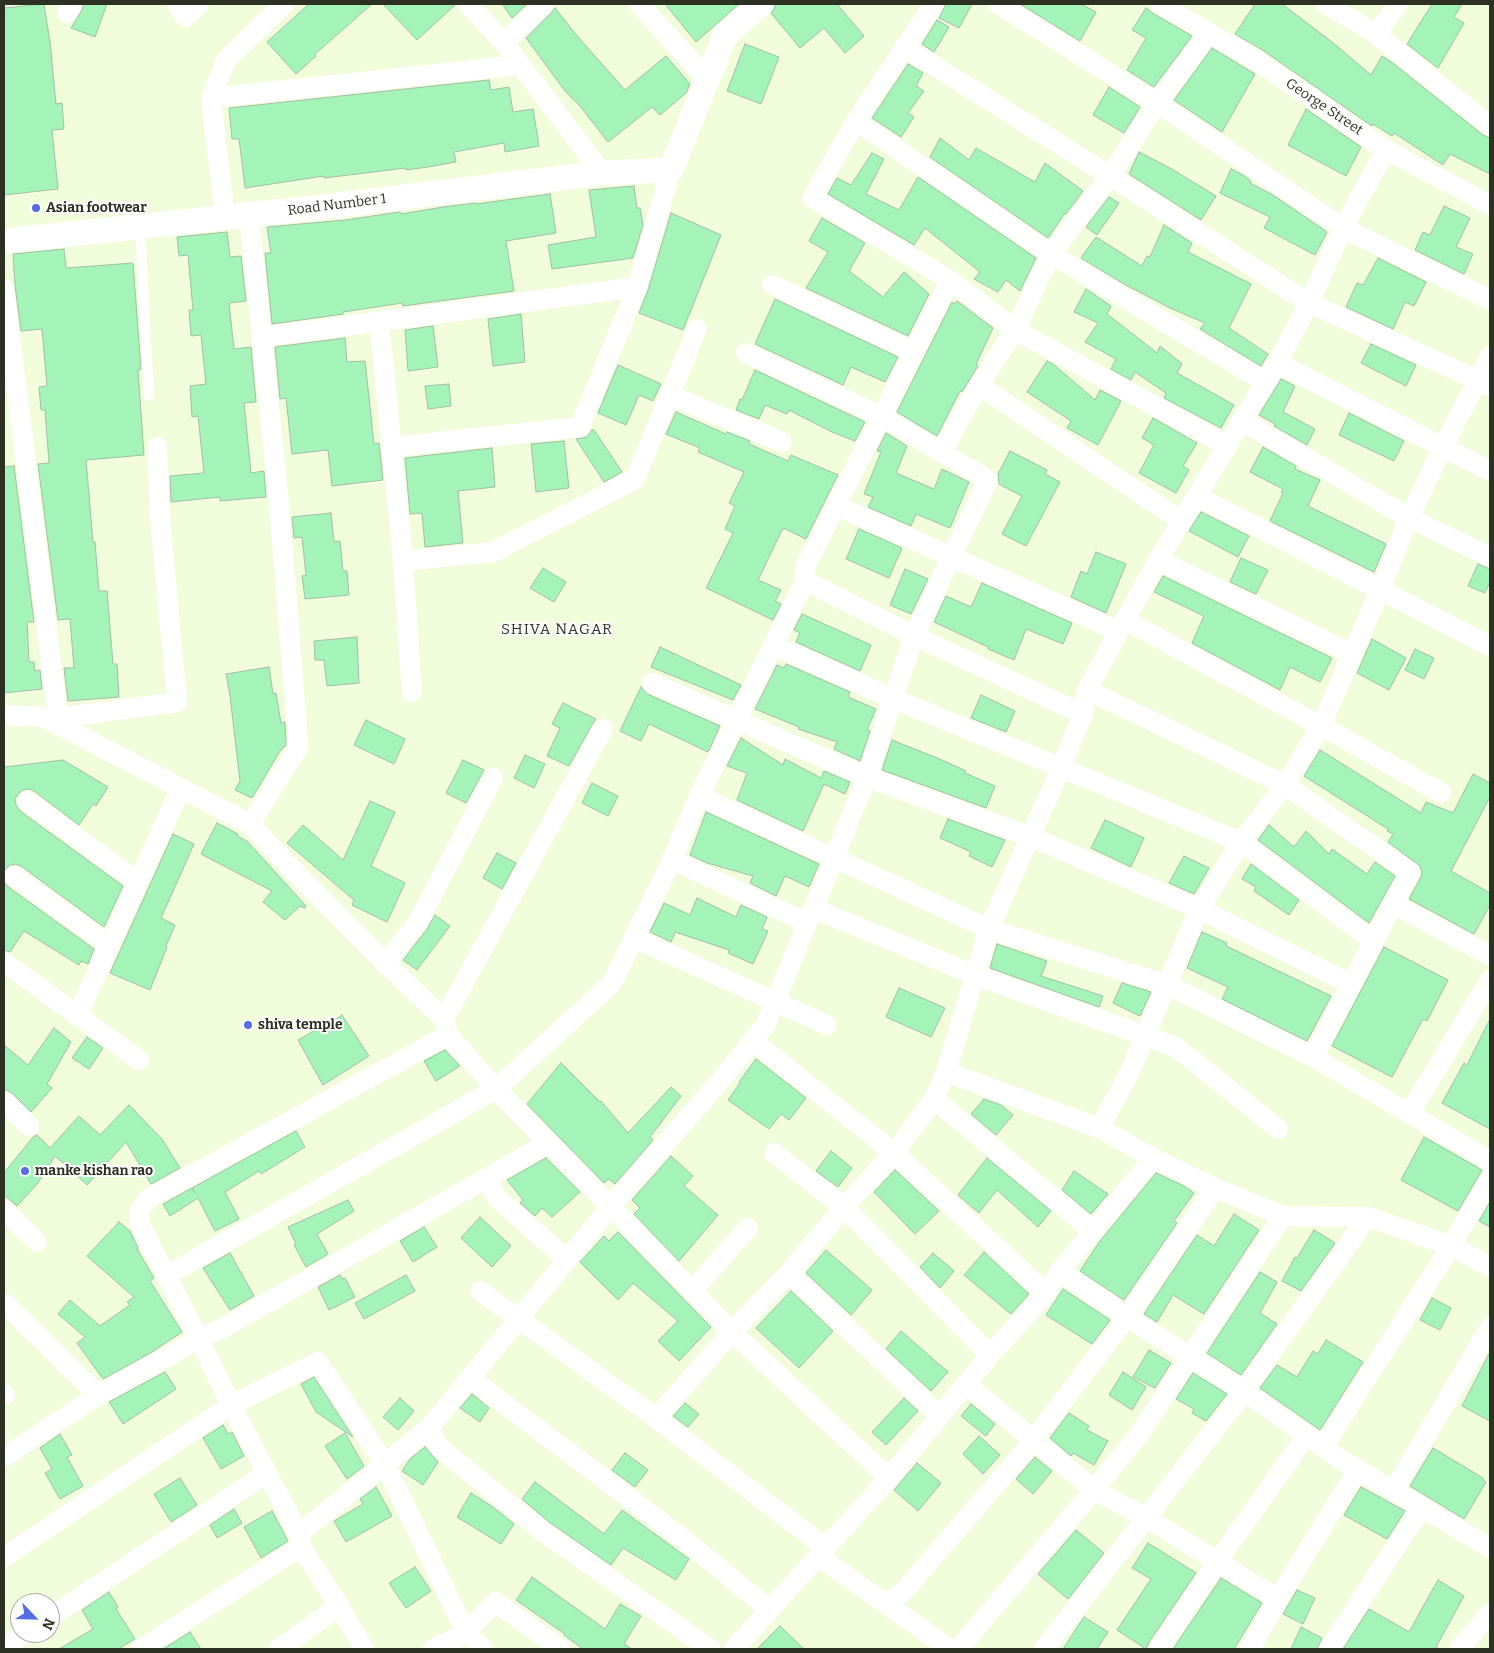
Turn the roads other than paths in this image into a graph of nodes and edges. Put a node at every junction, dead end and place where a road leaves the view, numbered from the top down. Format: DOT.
graph roads {
  1 [pos="177,4"];
  2 [pos="199,4"];
  3 [pos="284,4"];
  4 [pos="468,4"];
  5 [pos="544,4"];
  6 [pos="638,4"];
  7 [pos="761,4"];
  8 [pos="934,4"];
  9 [pos="998,4"];
  10 [pos="1160,4"];
  11 [pos="1326,4"];
  12 [pos="1398,4"];
  13 [pos="1209,34"];
  14 [pos="1376,34"];
  15 [pos="504,43"];
  16 [pos="904,47"];
  17 [pos="520,65"];
  18 [pos="708,80"];
  19 [pos="211,98"];
  20 [pos="1157,103"];
  21 [pos="856,121"];
  22 [pos="1490,126"];
  23 [pos="1386,150"];
  24 [pos="670,170"];
  25 [pos="602,173"];
  26 [pos="1110,176"];
  27 [pos="1490,204"];
  28 [pos="237,216"];
  29 [pos="140,226"];
  30 [pos="1343,228"];
  31 [pos="4,241"];
  32 [pos="1051,254"];
  33 [pos="950,280"];
  34 [pos="772,285"];
  35 [pos="637,287"];
  36 [pos="4,290"];
  37 [pos="1490,300"];
  38 [pos="1309,303"];
  39 [pos="379,320"];
  40 [pos="696,329"];
  41 [pos="1015,330"];
  42 [pos="262,337"];
  43 [pos="914,352"];
  44 [pos="746,353"];
  45 [pos="1490,356"];
  46 [pos="1276,363"];
  47 [pos="1265,382"];
  48 [pos="1484,383"];
  49 [pos="979,385"];
  50 [pos="669,395"];
  51 [pos="149,396"];
  52 [pos="881,416"];
  53 [pos="1242,421"];
  54 [pos="782,442"];
  55 [pos="1228,446"];
  56 [pos="157,447"];
  57 [pos="390,447"];
  58 [pos="1443,447"];
  59 [pos="941,453"];
  60 [pos="1490,471"];
  61 [pos="1196,496"];
  62 [pos="837,506"];
  63 [pos="1409,518"];
  64 [pos="1181,520"];
  65 [pos="952,558"];
  66 [pos="1490,558"];
  67 [pos="1158,560"];
  68 [pos="402,561"];
  69 [pos="805,581"];
  70 [pos="1380,590"];
  71 [pos="1122,626"];
  72 [pos="914,636"];
  73 [pos="774,645"];
  74 [pos="1490,646"];
  75 [pos="1352,654"];
  76 [pos="652,683"];
  77 [pos="1087,690"];
  78 [pos="412,692"];
  79 [pos="894,699"];
  80 [pos="1083,714"];
  81 [pos="4,715"];
  82 [pos="50,718"];
  83 [pos="737,719"];
  84 [pos="1321,726"];
  85 [pos="603,729"];
  86 [pos="1061,768"];
  87 [pos="867,777"];
  88 [pos="493,778"];
  89 [pos="1284,784"];
  90 [pos="181,788"];
  91 [pos="1441,793"];
  92 [pos="699,796"];
  93 [pos="27,801"];
  94 [pos="250,824"];
  95 [pos="1031,837"];
  96 [pos="1241,842"];
  97 [pos="834,858"];
  98 [pos="672,860"];
  99 [pos="14,876"];
  100 [pos="138,882"];
  101 [pos="1393,904"];
  102 [pos="1199,909"];
  103 [pos="811,916"];
  104 [pos="989,929"];
  105 [pos="634,938"];
  106 [pos="1373,941"];
  107 [pos="110,946"];
  108 [pos="1490,956"];
  109 [pos="4,962"];
  110 [pos="385,964"];
  111 [pos="975,976"];
  112 [pos="1490,980"];
  113 [pos="1351,984"];
  114 [pos="1168,985"];
  115 [pos="775,1002"];
  116 [pos="77,1016"];
  117 [pos="827,1025"];
  118 [pos="446,1027"];
  119 [pos="1144,1037"];
  120 [pos="753,1041"];
  121 [pos="1313,1057"];
  122 [pos="139,1060"];
  123 [pos="946,1072"];
  124 [pos="496,1089"];
  125 [pos="934,1099"];
  126 [pos="4,1100"];
  127 [pos="1409,1114"];
  128 [pos="29,1126"];
  129 [pos="1099,1128"];
  130 [pos="1278,1129"];
  131 [pos="548,1143"];
  132 [pos="774,1153"];
  133 [pos="894,1154"];
  134 [pos="1153,1158"];
  135 [pos="1490,1161"];
  136 [pos="486,1178"];
  137 [pos="1490,1179"];
  138 [pos="1215,1188"];
  139 [pos="611,1206"];
  140 [pos="844,1207"];
  141 [pos="4,1210"];
  142 [pos="1283,1216"];
  143 [pos="1368,1217"];
  144 [pos="748,1228"];
  145 [pos="1094,1231"];
  146 [pos="37,1242"];
  147 [pos="1451,1246"];
  148 [pos="567,1260"];
  149 [pos="1490,1267"];
  150 [pos="1060,1271"];
  151 [pos="166,1274"];
  152 [pos="789,1274"];
  153 [pos="480,1290"];
  154 [pos="692,1291"];
  155 [pos="1046,1293"];
  156 [pos="4,1304"];
  157 [pos="1127,1317"];
  158 [pos="518,1319"];
  159 [pos="1490,1327"];
  160 [pos="732,1332"];
  161 [pos="199,1338"];
  162 [pos="990,1355"];
  163 [pos="1190,1356"];
  164 [pos="470,1378"];
  165 [pos="966,1384"];
  166 [pos="1244,1392"];
  167 [pos="98,1395"];
  168 [pos="231,1405"];
  169 [pos="940,1416"];
  170 [pos="656,1418"];
  171 [pos="429,1428"];
  172 [pos="1306,1435"];
  173 [pos="1034,1440"];
  174 [pos="1323,1447"];
  175 [pos="4,1457"];
  176 [pos="385,1464"];
  177 [pos="1358,1469"];
  178 [pos="267,1473"];
  179 [pos="889,1478"];
  180 [pos="1094,1490"];
  181 [pos="1394,1490"];
  182 [pos="1422,1507"];
  183 [pos="1147,1518"];
  184 [pos="300,1541"];
  185 [pos="1490,1548"];
  186 [pos="823,1552"];
  187 [pos="4,1557"];
  188 [pos="1216,1562"];
  189 [pos="1278,1600"];
  190 [pos="886,1603"];
  191 [pos="339,1606"];
  192 [pos="60,1610"];
  193 [pos="770,1610"];
  194 [pos="1490,1613"];
  195 [pos="466,1633"];
  196 [pos="141,1649"];
  197 [pos="279,1649"];
  198 [pos="364,1649"];
  199 [pos="433,1649"];
  200 [pos="483,1649"];
  201 [pos="561,1649"];
  202 [pos="710,1649"];
  203 [pos="734,1649"];
  204 [pos="950,1649"];
  205 [pos="958,1649"];
  206 [pos="1044,1649"];
  207 [pos="1159,1649"];
  208 [pos="1250,1649"];
  209 [pos="1329,1649"];
  210 [pos="1459,1649"];
  1 -- 2 [label="street"];
  3 -- 19 [label="street"];
  4 -- 15 [label="street"];
  5 -- 15 [label="street"];
  6 -- 18 [label="street"];
  7 -- 18 [label="street"];
  8 -- 16 [label="street"];
  9 -- 20 [label="street"];
  10 -- 13 [label="street, George Street"];
  11 -- 14 [label="street"];
  12 -- 14 [label="street"];
  13 -- 20 [label="street"];
  13 -- 23 [label="street, George Street"];
  14 -- 22 [label="street"];
  15 -- 17 [label="street"];
  16 -- 21 [label="street"];
  16 -- 26 [label="street"];
  17 -- 19 [label="street"];
  17 -- 25 [label="street"];
  18 -- 24 [label="street"];
  19 -- 28 [label="street"];
  20 -- 26 [label="street"];
  20 -- 30 [label="street"];
  21 -- 32 [label="street"];
  21 -- 33 [label="street"];
  23 -- 27 [label="street, George Street"];
  23 -- 30 [label="street"];
  24 -- 25 [label="street, Road Number 1"];
  24 -- 35 [label="street"];
  25 -- 28 [label="street, Road Number 1"];
  26 -- 32 [label="street"];
  26 -- 38 [label="street"];
  28 -- 29 [label="street, Road Number 1"];
  28 -- 42 [label="street"];
  29 -- 31 [label="street, Road Number 1"];
  29 -- 51 [label="lane"];
  30 -- 37 [label="street"];
  30 -- 38 [label="street"];
  32 -- 41 [label="street"];
  32 -- 47 [label="street"];
  33 -- 41 [label="street"];
  33 -- 43 [label="street"];
  34 -- 43 [label="street"];
  35 -- 39 [label="street"];
  35 -- 57 [label="street"];
  36 -- 82 [label="street"];
  38 -- 46 [label="street"];
  38 -- 48 [label="street"];
  39 -- 42 [label="street"];
  39 -- 57 [label="street"];
  40 -- 50 [label="street"];
  41 -- 49 [label="street"];
  41 -- 55 [label="street"];
  42 -- 94 [label="street"];
  43 -- 52 [label="street"];
  44 -- 52 [label="street"];
  45 -- 48 [label="street"];
  46 -- 47 [label="street"];
  46 -- 58 [label="street"];
  47 -- 53 [label="street"];
  48 -- 58 [label="street"];
  49 -- 59 [label="street"];
  49 -- 64 [label="street"];
  50 -- 54 [label="street"];
  50 -- 68 [label="street"];
  52 -- 59 [label="street"];
  52 -- 62 [label="street"];
  53 -- 55 [label="street"];
  53 -- 63 [label="street"];
  55 -- 61 [label="street"];
  56 -- 82 [label="street"];
  57 -- 68 [label="street"];
  58 -- 60 [label="street"];
  58 -- 63 [label="street"];
  59 -- 65 [label="street"];
  61 -- 64 [label="street"];
  61 -- 70 [label="street"];
  62 -- 65 [label="street"];
  62 -- 69 [label="street"];
  63 -- 66 [label="street"];
  63 -- 70 [label="street"];
  64 -- 67 [label="street"];
  65 -- 71 [label="street"];
  65 -- 72 [label="street"];
  67 -- 71 [label="street"];
  67 -- 75 [label="street"];
  68 -- 78 [label="street"];
  69 -- 72 [label="street"];
  69 -- 73 [label="street"];
  70 -- 74 [label="street"];
  70 -- 75 [label="street"];
  71 -- 77 [label="street"];
  71 -- 84 [label="street"];
  72 -- 79 [label="street"];
  72 -- 80 [label="street"];
  73 -- 79 [label="street"];
  73 -- 83 [label="street"];
  75 -- 84 [label="street"];
  76 -- 83 [label="street"];
  77 -- 80 [label="street"];
  77 -- 89 [label="street"];
  79 -- 86 [label="street"];
  79 -- 87 [label="street"];
  80 -- 86 [label="street"];
  81 -- 82 [label="street"];
  82 -- 90 [label="street"];
  83 -- 87 [label="street"];
  83 -- 92 [label="street"];
  84 -- 89 [label="street"];
  84 -- 91 [label="street"];
  85 -- 118 [label="street"];
  86 -- 95 [label="street"];
  86 -- 96 [label="street"];
  87 -- 95 [label="street"];
  87 -- 97 [label="street"];
  88 -- 110 [label="street"];
  89 -- 96 [label="street"];
  89 -- 101 [label="street"];
  90 -- 94 [label="street"];
  90 -- 100 [label="street"];
  92 -- 97 [label="street"];
  92 -- 98 [label="street"];
  93 -- 100 [label="street"];
  94 -- 110 [label="street"];
  95 -- 102 [label="street"];
  95 -- 104 [label="street"];
  96 -- 102 [label="street"];
  96 -- 106 [label="street"];
  97 -- 103 [label="street"];
  97 -- 104 [label="street"];
  98 -- 103 [label="street"];
  98 -- 105 [label="street"];
  99 -- 107 [label="street"];
  100 -- 107 [label="street"];
  101 -- 106 [label="street"];
  101 -- 108 [label="street"];
  102 -- 113 [label="street"];
  102 -- 114 [label="street"];
  103 -- 111 [label="street"];
  103 -- 115 [label="street"];
  104 -- 111 [label="street"];
  104 -- 114 [label="street"];
  105 -- 115 [label="street"];
  105 -- 124 [label="street"];
  106 -- 113 [label="street"];
  107 -- 116 [label="street"];
  109 -- 116 [label="street"];
  110 -- 118 [label="street"];
  111 -- 119 [label="street"];
  111 -- 123 [label="street"];
  112 -- 127 [label="street"];
  113 -- 121 [label="street"];
  114 -- 119 [label="street"];
  114 -- 121 [label="street"];
  115 -- 117 [label="street"];
  115 -- 120 [label="street"];
  116 -- 122 [label="street"];
  118 -- 124 [label="street"];
  118 -- 151 [label="street"];
  119 -- 129 [label="street"];
  119 -- 130 [label="street"];
  120 -- 133 [label="street"];
  120 -- 139 [label="street"];
  121 -- 127 [label="street"];
  123 -- 125 [label="street"];
  123 -- 129 [label="street"];
  124 -- 131 [label="street"];
  124 -- 151 [label="street"];
  125 -- 133 [label="street"];
  125 -- 145 [label="street"];
  126 -- 128 [label="street"];
  127 -- 135 [label="street"];
  129 -- 134 [label="street"];
  131 -- 136 [label="street"];
  131 -- 139 [label="street"];
  132 -- 140 [label="street"];
  133 -- 140 [label="street"];
  133 -- 155 [label="street"];
  134 -- 138 [label="street"];
  134 -- 145 [label="street"];
  136 -- 148 [label="street"];
  136 -- 161 [label="street"];
  137 -- 147 [label="street"];
  138 -- 142 [label="street"];
  138 -- 157 [label="street"];
  139 -- 148 [label="street"];
  139 -- 154 [label="street"];
  140 -- 152 [label="street"];
  140 -- 162 [label="street"];
  141 -- 146 [label="street"];
  142 -- 143 [label="street"];
  142 -- 163 [label="street"];
  143 -- 147 [label="street"];
  143 -- 166 [label="street"];
  144 -- 154 [label="street"];
  145 -- 150 [label="street"];
  147 -- 149 [label="street"];
  147 -- 174 [label="street"];
  148 -- 158 [label="street"];
  150 -- 155 [label="street"];
  150 -- 157 [label="street"];
  151 -- 161 [label="street"];
  152 -- 160 [label="street"];
  152 -- 169 [label="street"];
  153 -- 158 [label="street"];
  154 -- 160 [label="street"];
  155 -- 162 [label="street"];
  156 -- 167 [label="street"];
  157 -- 163 [label="street"];
  157 -- 173 [label="street"];
  158 -- 164 [label="street"];
  158 -- 170 [label="street"];
  159 -- 181 [label="street"];
  160 -- 170 [label="street"];
  160 -- 179 [label="street"];
  161 -- 167 [label="street"];
  161 -- 168 [label="street"];
  162 -- 165 [label="street"];
  163 -- 166 [label="street"];
  163 -- 180 [label="street"];
  164 -- 171 [label="street"];
  164 -- 193 [label="street"];
  165 -- 169 [label="street"];
  165 -- 173 [label="street"];
  166 -- 172 [label="street"];
  166 -- 183 [label="street"];
  167 -- 175 [label="street"];
  168 -- 176 [label="street"];
  168 -- 178 [label="street"];
  168 -- 187 [label="street"];
  169 -- 179 [label="street"];
  170 -- 186 [label="street"];
  171 -- 176 [label="street"];
  171 -- 202 [label="street"];
  172 -- 174 [label="street"];
  172 -- 188 [label="street"];
  173 -- 180 [label="street"];
  173 -- 190 [label="street"];
  174 -- 177 [label="street"];
  176 -- 184 [label="street"];
  176 -- 195 [label="street"];
  177 -- 181 [label="street"];
  177 -- 189 [label="street"];
  178 -- 184 [label="street"];
  178 -- 192 [label="street"];
  179 -- 186 [label="street"];
  180 -- 183 [label="street"];
  180 -- 205 [label="street"];
  181 -- 182 [label="street"];
  182 -- 185 [label="street"];
  182 -- 209 [label="street"];
  183 -- 188 [label="street"];
  183 -- 206 [label="street"];
  184 -- 191 [label="street"];
  184 -- 196 [label="street"];
  186 -- 190 [label="street"];
  186 -- 193 [label="street"];
  188 -- 189 [label="street"];
  188 -- 207 [label="street"];
  189 -- 208 [label="street"];
  190 -- 204 [label="street"];
  191 -- 197 [label="street"];
  191 -- 198 [label="street"];
  193 -- 203 [label="street"];
  194 -- 210 [label="street"];
  195 -- 199 [label="street"];
  195 -- 200 [label="street"];
  195 -- 201 [label="street"];
}
